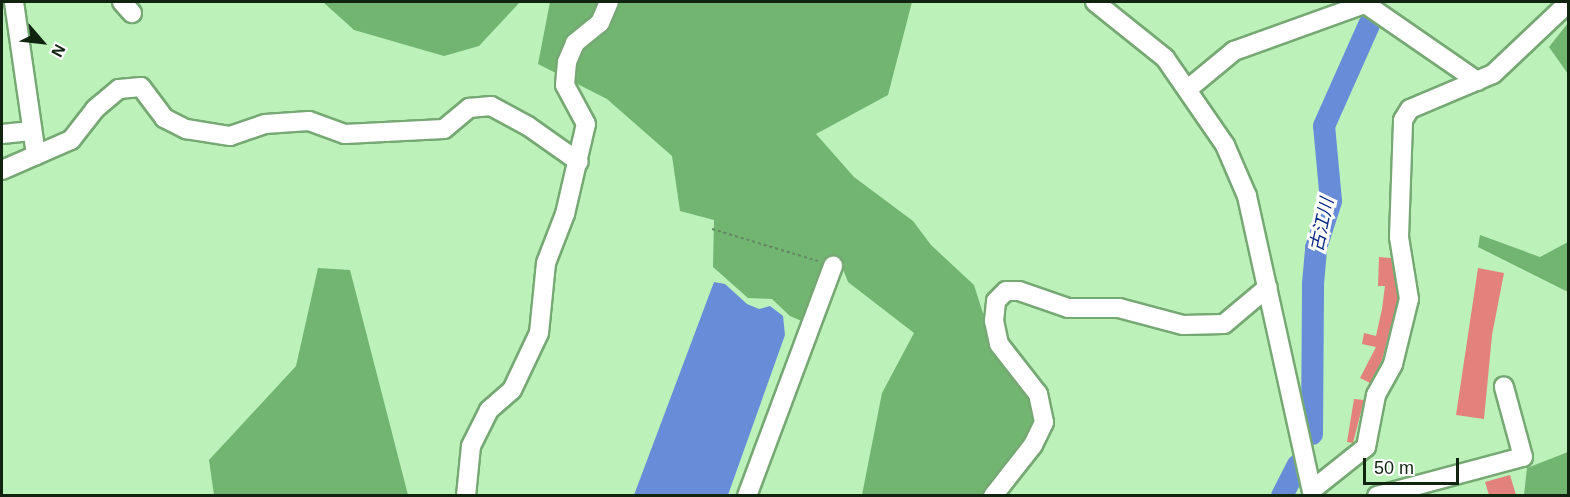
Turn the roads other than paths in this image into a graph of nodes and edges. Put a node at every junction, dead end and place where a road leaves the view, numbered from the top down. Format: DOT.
graph roads {
  1 [pos="14,2"];
  2 [pos="609,2"];
  3 [pos="1095,2"];
  4 [pos="1340,2"];
  5 [pos="1569,3"];
  6 [pos="1365,5"];
  7 [pos="1477,81"];
  8 [pos="1188,89"];
  9 [pos="31,131"];
  10 [pos="2,134"];
  11 [pos="36,155"];
  12 [pos="579,162"];
  13 [pos="2,170"];
  14 [pos="833,266"];
  15 [pos="1268,287"];
  16 [pos="1504,387"];
  17 [pos="1312,493"];
  18 [pos="466,495"];
  19 [pos="747,495"];
  20 [pos="993,495"];
  21 [pos="1377,495"];
  1 -- 9 [label="street"];
  2 -- 12 [label="street"];
  3 -- 8 [label="street"];
  4 -- 6 [label="street"];
  5 -- 7 [label="street"];
  6 -- 7 [label="street"];
  6 -- 8 [label="street"];
  7 -- 17 [label="street"];
  8 -- 15 [label="street"];
  9 -- 10 [label="street"];
  9 -- 11 [label="street"];
  11 -- 12 [label="street"];
  11 -- 13 [label="street"];
  12 -- 18 [label="street"];
  14 -- 19 [label="street"];
  15 -- 17 [label="street"];
  15 -- 20 [label="street"];
  16 -- 21 [label="street"];
}
